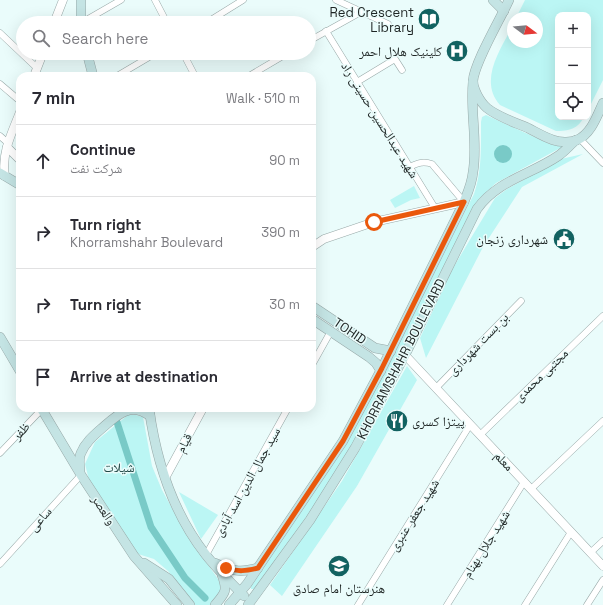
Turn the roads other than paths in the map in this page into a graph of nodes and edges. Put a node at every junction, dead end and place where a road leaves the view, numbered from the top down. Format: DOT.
graph roads {
  1 [pos="63,0"];
  2 [pos="80,0"];
  3 [pos="121,0"];
  4 [pos="155,0"];
  5 [pos="243,0"];
  6 [pos="336,0"];
  7 [pos="493,0"];
  8 [pos="509,0"];
  9 [pos="504,10"];
  10 [pos="361,12"];
  11 [pos="57,16"];
  12 [pos="81,16"];
  13 [pos="93,16"];
  14 [pos="163,16"];
  15 [pos="217,16"];
  16 [pos="388,24"];
  17 [pos="326,31"];
  18 [pos="0,33"];
  19 [pos="316,37"];
  20 [pos="16,51"];
  21 [pos="24,60"];
  22 [pos="40,60"];
  23 [pos="89,60"];
  24 [pos="144,60"];
  25 [pos="187,60"];
  26 [pos="276,60"];
  27 [pos="402,70"];
  28 [pos="35,72"];
  29 [pos="92,72"];
  30 [pos="124,72"];
  31 [pos="193,72"];
  32 [pos="256,72"];
  33 [pos="357,82"];
  34 [pos="473,82"];
  35 [pos="0,84"];
  36 [pos="16,98"];
  37 [pos="603,103"];
  38 [pos="16,122"];
  39 [pos="0,136"];
  40 [pos="578,139"];
  41 [pos="5,149"];
  42 [pos="16,157"];
  43 [pos="603,163"];
  44 [pos="410,167"];
  45 [pos="3,174"];
  46 [pos="16,182"];
  47 [pos="464,202"];
  48 [pos="435,208"];
  49 [pos="316,244"];
  50 [pos="521,301"];
  51 [pos="316,309"];
  52 [pos="603,316"];
  53 [pos="316,322"];
  54 [pos="331,331"];
  55 [pos="0,337"];
  56 [pos="375,348"];
  57 [pos="391,351"];
  58 [pos="405,355"];
  59 [pos="369,357"];
  60 [pos="316,358"];
  61 [pos="16,364"];
  62 [pos="381,370"];
  63 [pos="436,388"];
  64 [pos="39,412"];
  65 [pos="44,412"];
  66 [pos="122,412"];
  67 [pos="149,412"];
  68 [pos="201,412"];
  69 [pos="286,412"];
  70 [pos="603,421"];
  71 [pos="470,425"];
  72 [pos="480,435"];
  73 [pos="0,453"];
  74 [pos="81,474"];
  75 [pos="165,478"];
  76 [pos="524,482"];
  77 [pos="530,489"];
  78 [pos="571,532"];
  79 [pos="603,541"];
  80 [pos="590,553"];
  81 [pos="206,555"];
  82 [pos="134,556"];
  83 [pos="213,562"];
  84 [pos="0,564"];
  85 [pos="603,566"];
  86 [pos="258,568"];
  87 [pos="222,573"];
  88 [pos="603,580"];
  89 [pos="240,592"];
  90 [pos="250,604"];
  91 [pos="177,605"];
  92 [pos="190,605"];
  93 [pos="214,605"];
  94 [pos="229,605"];
  95 [pos="358,605"];
  96 [pos="448,605"];
  97 [pos="525,605"];
  98 [pos="587,605"];
  1 -- 11 [label="street"];
  2 -- 12 [label="main road"];
  3 -- 13 [label="street"];
  4 -- 14 [label="street"];
  5 -- 15 [label="street"];
  6 -- 10 [label="street"];
  7 -- 9 [label="main road"];
  8 -- 9 [label="main road, KHORRAMSHAHR BOULEVARD"];
  9 -- 34 [label="main road, KHORRAMSHAHR BOULEVARD"];
  10 -- 16 [label="street"];
  10 -- 17 [label="street"];
  17 -- 19 [label="street"];
  17 -- 33 [label="street, شهید عبدالحسین حسینی راد"];
  18 -- 20 [label="street"];
  21 -- 28 [label="street"];
  22 -- 28 [label="street"];
  23 -- 29 [label="main road"];
  24 -- 30 [label="street"];
  25 -- 31 [label="street"];
  26 -- 32 [label="street"];
  27 -- 33 [label="street"];
  33 -- 44 [label="street, شهید عبدالحسین حسینی راد"];
  34 -- 40 [label="main road"];
  34 -- 47 [label="main road, KHORRAMSHAHR BOULEVARD"];
  35 -- 36 [label="street"];
  37 -- 40 [label="main road, KHORRAMSHAHR BOULEVARD"];
  38 -- 41 [label="street"];
  39 -- 41 [label="street"];
  40 -- 43 [label="street"];
  40 -- 58 [label="main road, KHORRAMSHAHR BOULEVARD"];
  41 -- 42 [label="street"];
  41 -- 45 [label="street"];
  44 -- 47 [label="street"];
  44 -- 48 [label="street, شهید عبدالحسین حسینی راد"];
  45 -- 46 [label="main road"];
  47 -- 48 [label="street"];
  47 -- 57 [label="main road, KHORRAMSHAHR BOULEVARD"];
  48 -- 49 [label="street"];
  50 -- 63 [label="street, بن بست شهرداری"];
  51 -- 56 [label="main road, TOHID"];
  52 -- 72 [label="street, مجتبی محمدی"];
  53 -- 54 [label="main road, TOHID"];
  54 -- 59 [label="main road, TOHID"];
  54 -- 60 [label="street"];
  55 -- 61 [label="main road"];
  56 -- 57 [label="main road, TOHID"];
  56 -- 59 [label="main road"];
  57 -- 62 [label="main road, KHORRAMSHAHR BOULEVARD"];
  58 -- 63 [label="street, معلم"];
  58 -- 90 [label="main road, KHORRAMSHAHR BOULEVARD"];
  59 -- 62 [label="main road, TOHID"];
  62 -- 86 [label="main road, KHORRAMSHAHR BOULEVARD"];
  63 -- 71 [label="street, معلم"];
  64 -- 73 [label="street, ظفر"];
  65 -- 74 [label="main road, والعصر"];
  66 -- 74 [label="main road"];
  67 -- 75 [label="main road"];
  68 -- 75 [label="street, قیام"];
  69 -- 81 [label="street, سید جمال الدین اسد آبادی"];
  70 -- 77 [label="street"];
  71 -- 72 [label="street, معلم"];
  71 -- 95 [label="street, شهید جعفر عنبری"];
  72 -- 76 [label="street, معلم"];
  74 -- 82 [label="main road, والعصر"];
  74 -- 84 [label="street, ساعی"];
  75 -- 81 [label="main road"];
  76 -- 77 [label="street, معلم"];
  76 -- 96 [label="street, شهید جلال بهنام"];
  77 -- 78 [label="street, معلم"];
  78 -- 80 [label="street, معلم"];
  78 -- 97 [label="street"];
  79 -- 80 [label="street"];
  80 -- 85 [label="street, معلم"];
  81 -- 83 [label="main road"];
  82 -- 91 [label="main road, والعصر"];
  82 -- 92 [label="main road"];
  83 -- 86 [label="main road"];
  83 -- 87 [label="main road"];
  86 -- 89 [label="main road, KHORRAMSHAHR BOULEVARD"];
  87 -- 89 [label="main road"];
  87 -- 93 [label="main road"];
  88 -- 98 [label="street"];
  89 -- 90 [label="main road"];
  89 -- 94 [label="main road, KHORRAMSHAHR BOULEVARD"];
}
